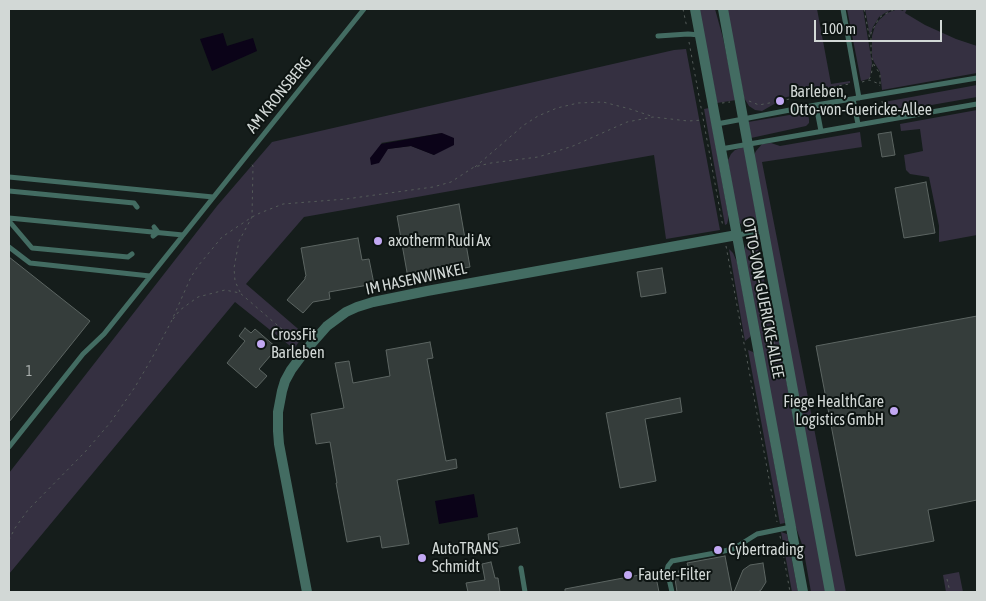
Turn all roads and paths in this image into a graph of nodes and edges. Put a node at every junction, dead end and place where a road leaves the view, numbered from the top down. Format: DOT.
graph roads {
  1 [pos="364,9"];
  2 [pos="683,9"];
  3 [pos="695,9"];
  4 [pos="722,9"];
  5 [pos="843,9"];
  6 [pos="864,9"];
  7 [pos="895,9"];
  8 [pos="688,34"];
  9 [pos="700,35"];
  10 [pos="658,36"];
  11 [pos="870,42"];
  12 [pos="873,63"];
  13 [pos="977,78"];
  14 [pos="869,80"];
  15 [pos="880,94"];
  16 [pos="798,97"];
  17 [pos="821,97"];
  18 [pos="856,99"];
  19 [pos="977,104"];
  20 [pos="816,105"];
  21 [pos="653,116"];
  22 [pos="744,119"];
  23 [pos="704,120"];
  24 [pos="886,120"];
  25 [pos="716,124"];
  26 [pos="858,124"];
  27 [pos="821,131"];
  28 [pos="748,144"];
  29 [pos="721,149"];
  30 [pos="246,156"];
  31 [pos="474,167"];
  32 [pos="9,177"];
  33 [pos="9,191"];
  34 [pos="213,197"];
  35 [pos="137,206"];
  36 [pos="252,217"];
  37 [pos="9,220"];
  38 [pos="154,227"];
  39 [pos="764,231"];
  40 [pos="156,234"];
  41 [pos="737,234"];
  42 [pos="183,235"];
  43 [pos="724,236"];
  44 [pos="9,247"];
  45 [pos="132,254"];
  46 [pos="150,276"];
  47 [pos="240,293"];
  48 [pos="172,322"];
  49 [pos="784,341"];
  50 [pos="757,345"];
  51 [pos="305,350"];
  52 [pos="9,447"];
  53 [pos="791,527"];
  54 [pos="779,529"];
  55 [pos="9,540"];
  56 [pos="521,568"];
  57 [pos="947,580"];
  58 [pos="307,592"];
  59 [pos="525,592"];
  60 [pos="672,592"];
  61 [pos="790,592"];
  62 [pos="803,592"];
  63 [pos="830,592"];
  64 [pos="950,592"];
  1 -- 30 [label="lane, AM KRONSBERG"];
  2 -- 8 [label="path"];
  3 -- 9 [label="street, OTTO-VON-GUERICKE-ALLEE"];
  4 -- 22 [label="street, OTTO-VON-GUERICKE-ALLEE"];
  5 -- 18 [label="lane"];
  6 -- 11 [label="path"];
  7 -- 11 [label="path"];
  8 -- 9 [label="lane"];
  8 -- 10 [label="lane"];
  8 -- 23 [label="path"];
  9 -- 25 [label="street, OTTO-VON-GUERICKE-ALLEE"];
  11 -- 12 [label="path"];
  12 -- 14 [label="path"];
  12 -- 15 [label="path"];
  13 -- 15 [label="lane"];
  15 -- 18 [label="lane"];
  15 -- 24 [label="path"];
  16 -- 17 [label="path"];
  18 -- 20 [label="lane"];
  18 -- 26 [label="lane"];
  19 -- 24 [label="lane"];
  20 -- 22 [label="lane"];
  20 -- 27 [label="lane"];
  21 -- 23 [label="path"];
  21 -- 31 [label="path"];
  21 -- 31 [label="path"];
  22 -- 25 [label="lane"];
  22 -- 28 [label="street, OTTO-VON-GUERICKE-ALLEE"];
  23 -- 43 [label="path"];
  24 -- 26 [label="lane"];
  25 -- 29 [label="street, OTTO-VON-GUERICKE-ALLEE"];
  26 -- 27 [label="lane"];
  27 -- 28 [label="lane"];
  28 -- 29 [label="lane"];
  28 -- 39 [label="street, OTTO-VON-GUERICKE-ALLEE"];
  29 -- 41 [label="street, OTTO-VON-GUERICKE-ALLEE"];
  30 -- 34 [label="lane, AM KRONSBERG"];
  30 -- 36 [label="path"];
  31 -- 36 [label="path"];
  32 -- 34 [label="lane"];
  33 -- 35 [label="lane"];
  34 -- 42 [label="lane, AM KRONSBERG"];
  36 -- 47 [label="path"];
  36 -- 48 [label="path"];
  37 -- 40 [label="lane"];
  37 -- 45 [label="lane"];
  38 -- 40 [label="lane"];
  39 -- 41 [label="lane"];
  39 -- 49 [label="street, OTTO-VON-GUERICKE-ALLEE"];
  40 -- 42 [label="lane"];
  41 -- 43 [label="street, IM HASENWINKEL"];
  41 -- 50 [label="street, OTTO-VON-GUERICKE-ALLEE"];
  42 -- 46 [label="lane, AM KRONSBERG"];
  43 -- 51 [label="street, IM HASENWINKEL"];
  43 -- 54 [label="path"];
  44 -- 46 [label="lane"];
  46 -- 52 [label="lane, AM KRONSBERG"];
  47 -- 48 [label="path"];
  47 -- 51 [label="path"];
  48 -- 55 [label="path"];
  49 -- 50 [label="path"];
  49 -- 63 [label="street, OTTO-VON-GUERICKE-ALLEE"];
  50 -- 53 [label="street, OTTO-VON-GUERICKE-ALLEE"];
  51 -- 58 [label="street, IM HASENWINKEL"];
  53 -- 54 [label="lane"];
  53 -- 62 [label="street, OTTO-VON-GUERICKE-ALLEE"];
  54 -- 60 [label="lane"];
  54 -- 61 [label="path"];
  56 -- 59 [label="lane"];
  57 -- 64 [label="path"];
}
